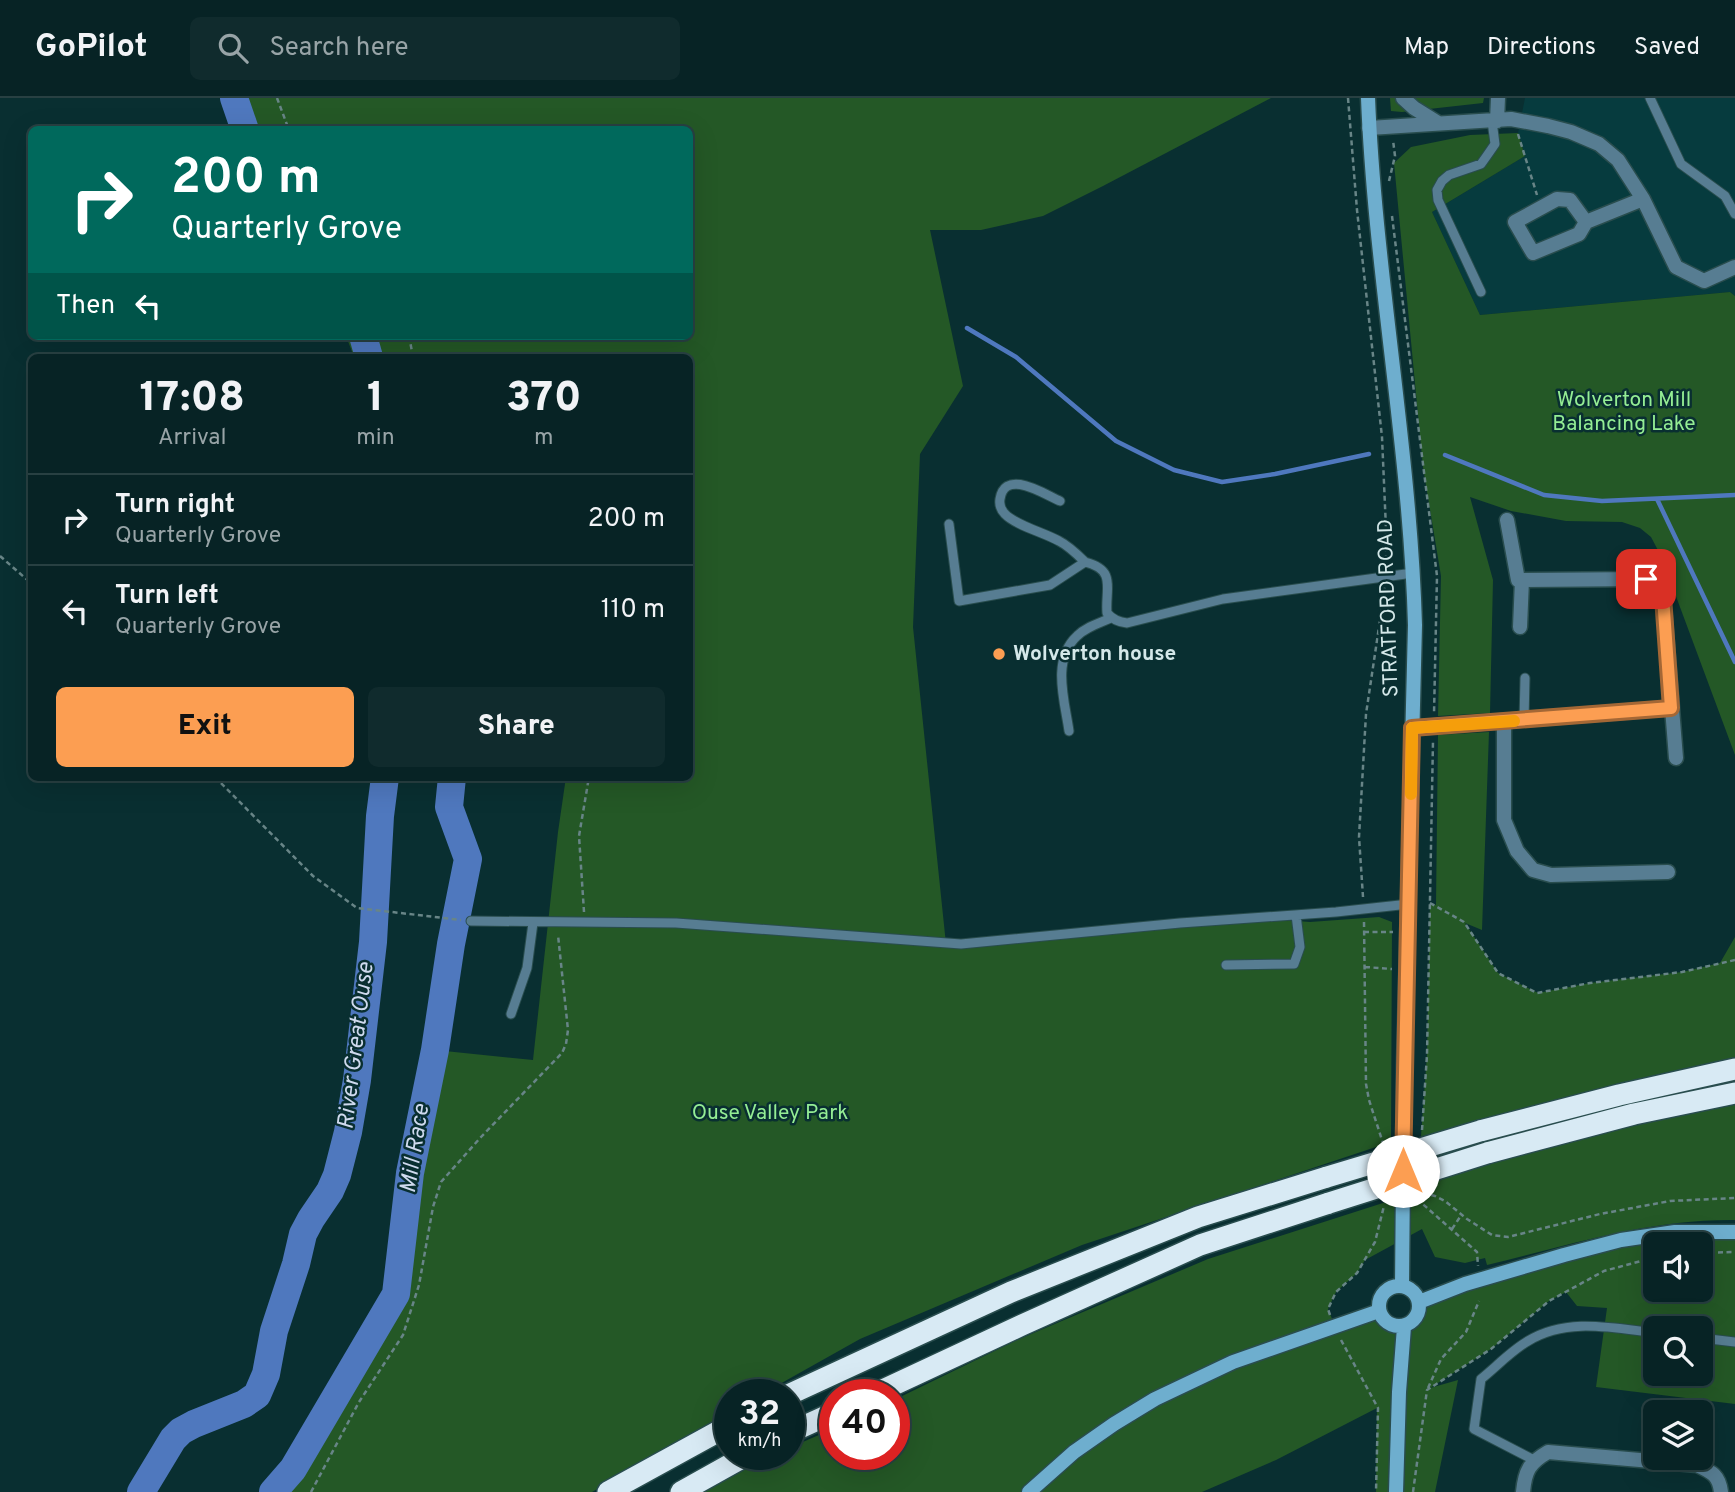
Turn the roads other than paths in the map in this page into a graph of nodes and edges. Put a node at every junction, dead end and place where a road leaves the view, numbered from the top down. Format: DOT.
graph roads {
  1 [pos="1368,98"];
  2 [pos="1403,98"];
  3 [pos="1498,98"];
  4 [pos="1650,98"];
  5 [pos="1500,120"];
  6 [pos="1438,123"];
  7 [pos="1369,128"];
  8 [pos="1643,199"];
  9 [pos="1735,214"];
  10 [pos="1586,222"];
  11 [pos="1735,267"];
  12 [pos="1480,292"];
  13 [pos="1060,501"];
  14 [pos="1507,520"];
  15 [pos="949,524"];
  16 [pos="1085,562"];
  17 [pos="1413,573"];
  18 [pos="1522,580"];
  19 [pos="1111,618"];
  20 [pos="1520,627"];
  21 [pos="1525,678"];
  22 [pos="1671,708"];
  23 [pos="1524,720"];
  24 [pos="1504,721"];
  25 [pos="1412,728"];
  26 [pos="1069,731"];
  27 [pos="1676,758"];
  28 [pos="1668,872"];
  29 [pos="1409,904"];
  30 [pos="1296,915"];
  31 [pos="471,921"];
  32 [pos="533,923"];
  33 [pos="1226,965"];
  34 [pos="511,1014"];
  35 [pos="1735,1069"];
  36 [pos="1735,1093"];
  37 [pos="1735,1232"];
  38 [pos="1402,1286"];
  39 [pos="1419,1302"];
  40 [pos="1379,1311"];
  41 [pos="1404,1326"];
  42 [pos="1643,1332"];
  43 [pos="1713,1339"];
  44 [pos="1735,1342"];
  45 [pos="906,1379"];
  46 [pos="805,1387"];
  47 [pos="714,1434"];
  48 [pos="1534,1460"];
  49 [pos="720,1470"];
  50 [pos="608,1492"];
  51 [pos="681,1492"];
  52 [pos="1029,1492"];
  53 [pos="1396,1492"];
  54 [pos="1523,1492"];
  55 [pos="1721,1492"];
  1 -- 7 [label="street, STRATFORD ROAD"];
  2 -- 6 [label="street"];
  3 -- 5 [label="street"];
  4 -- 9 [label="lane"];
  5 -- 6 [label="street"];
  5 -- 8 [label="street"];
  5 -- 12 [label="lane"];
  6 -- 7 [label="street"];
  7 -- 17 [label="street, STRATFORD ROAD"];
  8 -- 10 [label="street"];
  8 -- 11 [label="street"];
  10 -- 10 [label="street"];
  13 -- 16 [label="lane"];
  14 -- 18 [label="street"];
  15 -- 16 [label="lane"];
  16 -- 19 [label="lane"];
  17 -- 19 [label="lane"];
  17 -- 25 [label="street, STRATFORD ROAD"];
  18 -- 20 [label="street"];
  18 -- 22 [label="street"];
  19 -- 26 [label="lane"];
  21 -- 23 [label="lane"];
  22 -- 23 [label="street"];
  22 -- 27 [label="street"];
  23 -- 24 [label="street"];
  24 -- 25 [label="street"];
  24 -- 28 [label="street"];
  25 -- 29 [label="street, STRATFORD ROAD"];
  29 -- 30 [label="lane"];
  29 -- 38 [label="street, STRATFORD ROAD"];
  30 -- 32 [label="lane"];
  30 -- 33 [label="lane"];
  31 -- 32 [label="lane"];
  32 -- 34 [label="lane"];
  35 -- 46 [label="highway, bridge"];
  36 -- 45 [label="highway, bridge"];
  37 -- 39 [label="street"];
  38 -- 39 [label="street"];
  38 -- 40 [label="street"];
  39 -- 41 [label="street"];
  40 -- 41 [label="street"];
  40 -- 52 [label="street"];
  41 -- 53 [label="street"];
  42 -- 48 [label="lane"];
  43 -- 44 [label="lane"];
  47 -- 50 [label="highway"];
  48 -- 54 [label="street"];
  48 -- 55 [label="street"];
  49 -- 51 [label="highway"];
}
